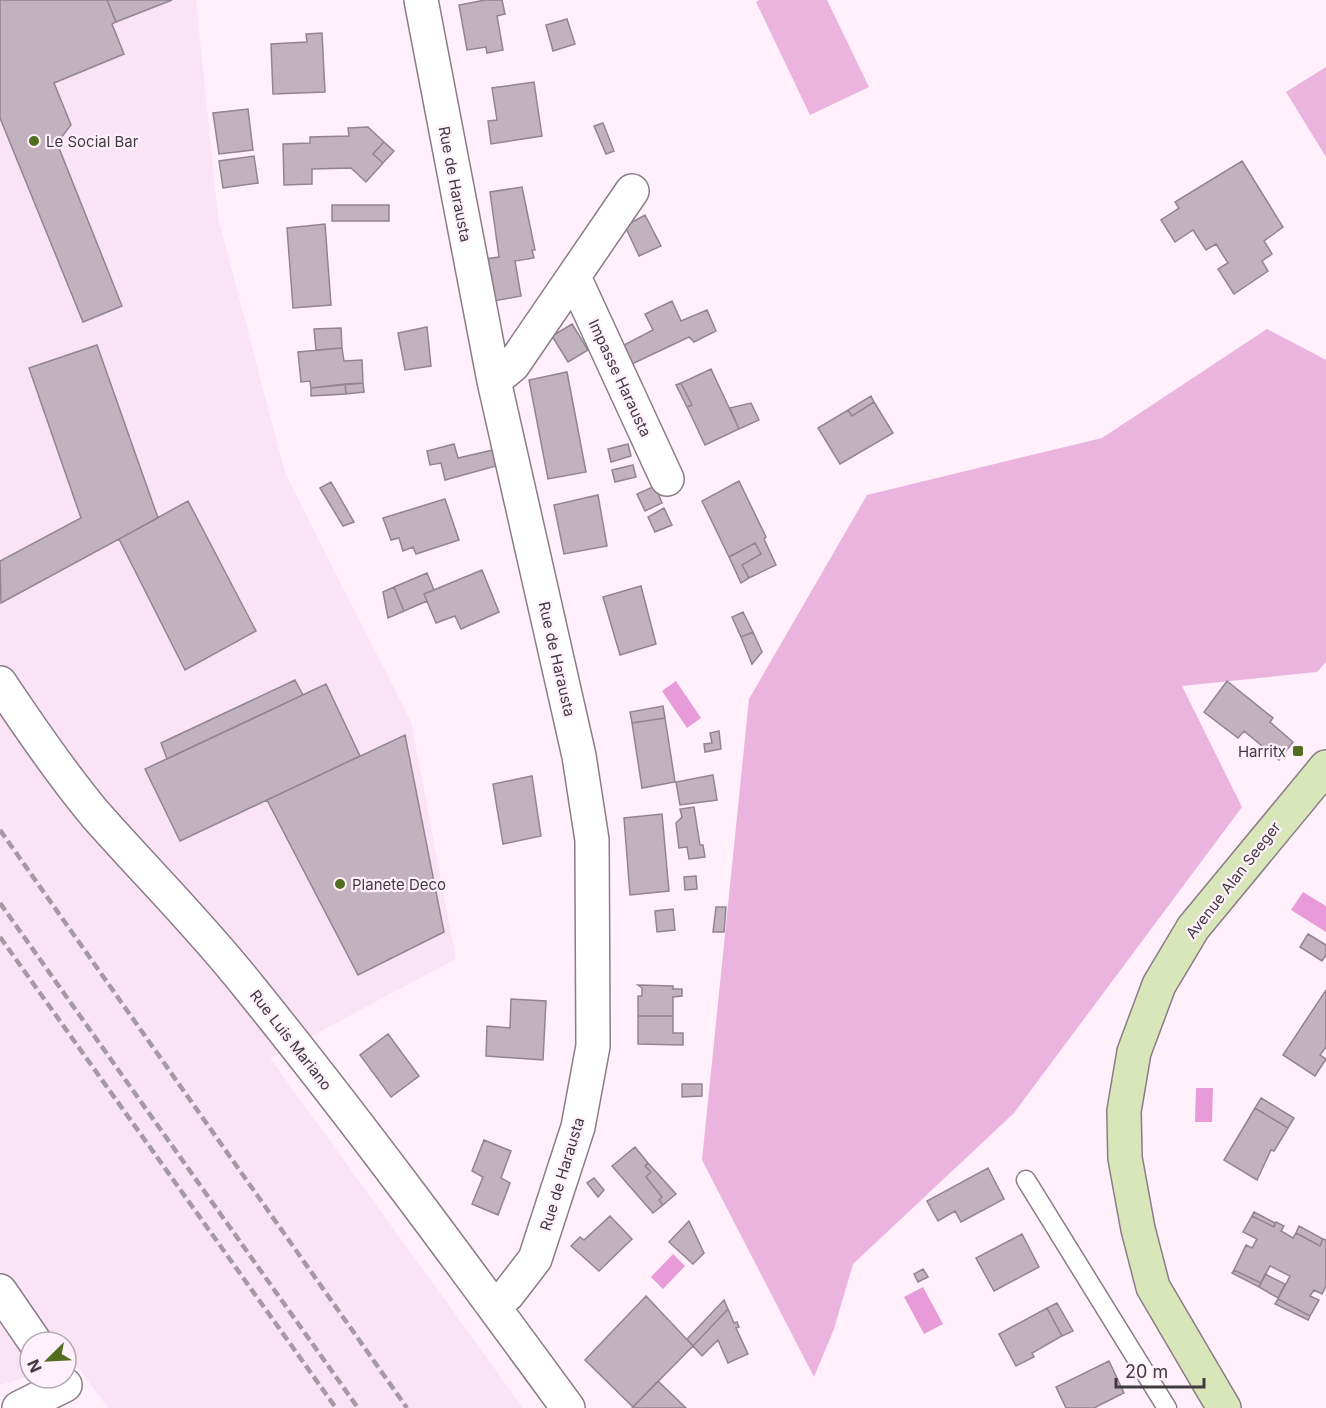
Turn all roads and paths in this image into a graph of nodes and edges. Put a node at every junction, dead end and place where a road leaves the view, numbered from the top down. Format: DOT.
graph roads {
  1 [pos="420,0"];
  2 [pos="632,191"];
  3 [pos="574,277"];
  4 [pos="494,381"];
  5 [pos="667,479"];
  6 [pos="0,683"];
  7 [pos="1326,767"];
  8 [pos="1026,1180"];
  9 [pos="0,1291"];
  10 [pos="495,1306"];
  11 [pos="27,1330"];
  12 [pos="69,1390"];
  13 [pos="19,1408"];
  14 [pos="568,1408"];
  15 [pos="1167,1408"];
  16 [pos="1224,1408"];
  1 -- 4 [label="street, Rue de Harausta"];
  2 -- 3 [label="street"];
  3 -- 4 [label="street"];
  3 -- 5 [label="street, Impasse Harausta"];
  4 -- 10 [label="street, Rue de Harausta"];
  6 -- 10 [label="street, Rue Luis Mariano"];
  7 -- 16 [label="main road, Avenue Alan Seeger"];
  8 -- 15 [label="lane"];
  9 -- 11 [label="street"];
  10 -- 14 [label="street, Rue Luis Mariano"];
  12 -- 13 [label="street"];
}
